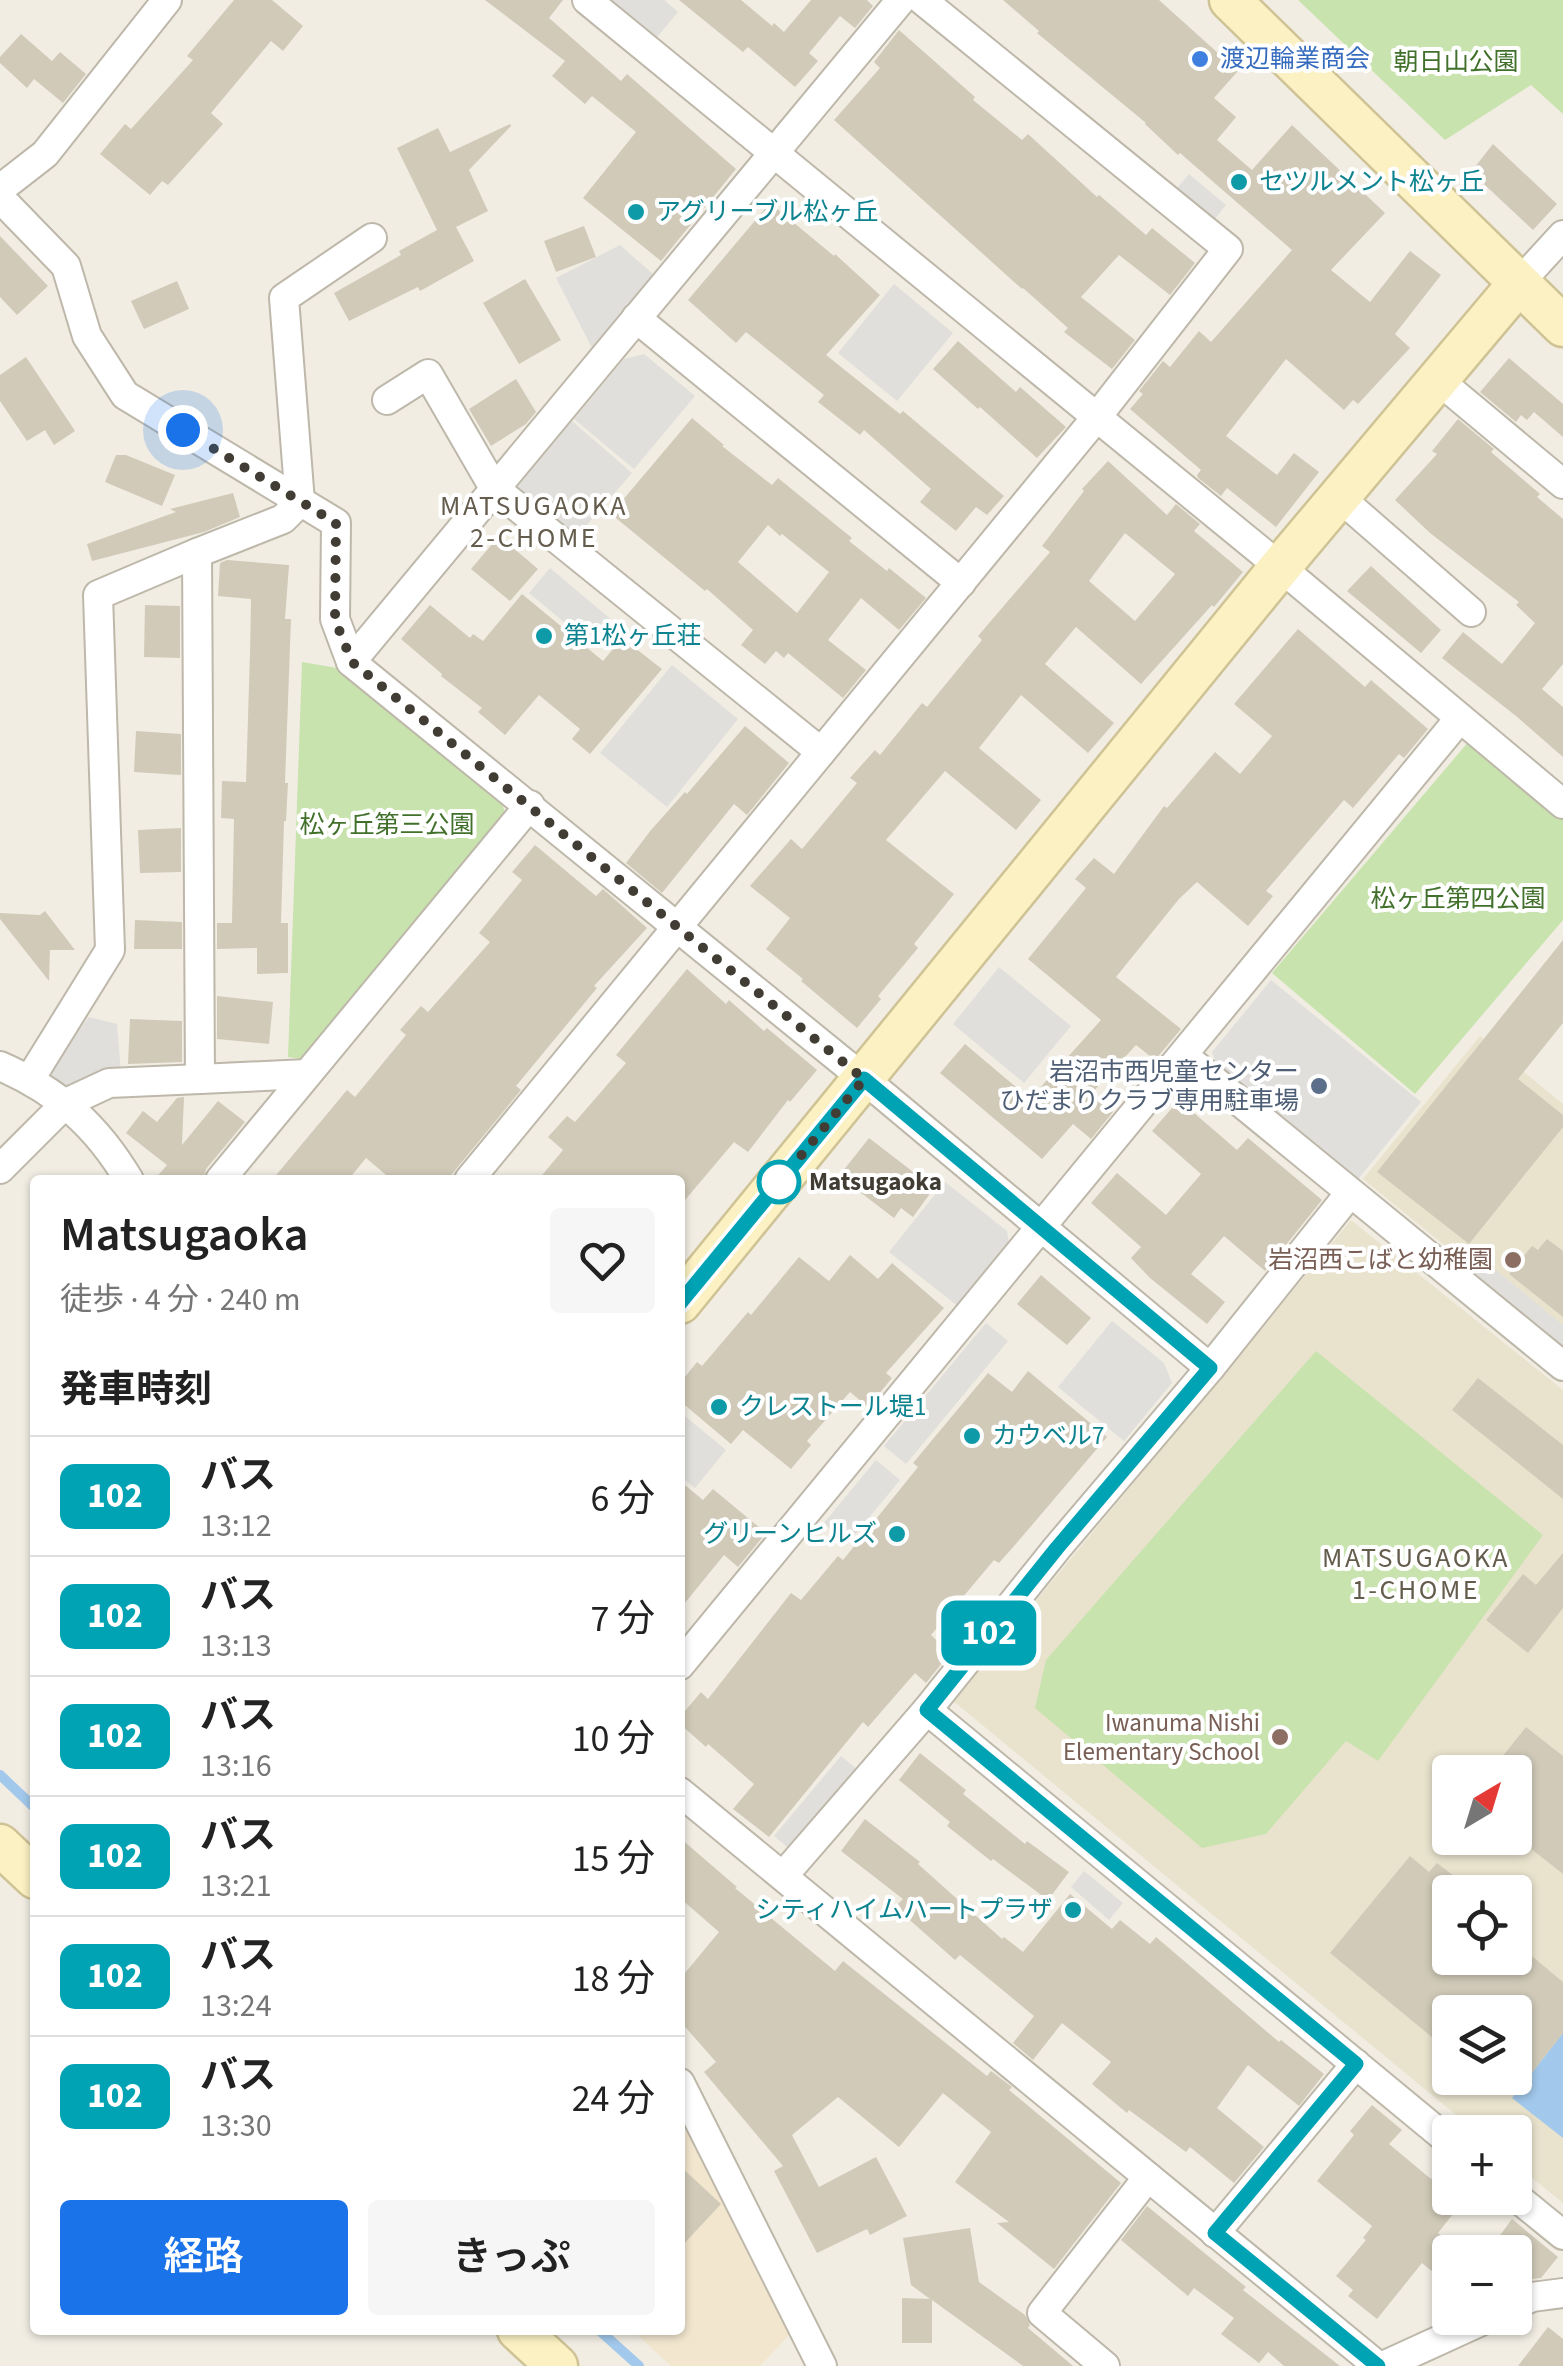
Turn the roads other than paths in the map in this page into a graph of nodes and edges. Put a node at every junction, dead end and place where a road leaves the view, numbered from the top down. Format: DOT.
graph roads {
  1 [pos="167,0"];
  2 [pos="587,0"];
  3 [pos="901,0"];
  4 [pos="922,0"];
  5 [pos="1230,0"];
  6 [pos="774,151"];
  7 [pos="0,189"];
  8 [pos="0,198"];
  9 [pos="1563,235"];
  10 [pos="372,238"];
  11 [pos="1518,283"];
  12 [pos="636,318"];
  13 [pos="1563,326"];
  14 [pos="1438,379"];
  15 [pos="387,400"];
  16 [pos="1096,418"];
  17 [pos="1563,484"];
  18 [pos="494,488"];
  19 [pos="1339,497"];
  20 [pos="300,502"];
  21 [pos="197,553"];
  22 [pos="1280,567"];
  23 [pos="961,583"];
  24 [pos="1471,612"];
  25 [pos="352,662"];
  26 [pos="1460,718"];
  27 [pos="821,752"];
  28 [pos="1563,804"];
  29 [pos="530,805"];
  30 [pos="676,928"];
  31 [pos="1184,1056"];
  32 [pos="0,1066"];
  33 [pos="308,1074"];
  34 [pos="200,1078"];
  35 [pos="30,1079"];
  36 [pos="864,1079"];
  37 [pos="66,1103"];
  38 [pos="0,1169"];
  39 [pos="126,1175"];
  40 [pos="224,1175"];
  41 [pos="473,1175"];
  42 [pos="1350,1193"];
  43 [pos="1042,1228"];
  44 [pos="685,1297"];
  45 [pos="1563,1366"];
  46 [pos="1210,1368"];
  47 [pos="685,1659"];
  48 [pos="927,1710"];
  49 [pos="685,1796"];
  50 [pos="0,1846"];
  51 [pos="30,1873"];
  52 [pos="782,1876"];
  53 [pos="1356,2064"];
  54 [pos="685,2093"];
  55 [pos="1432,2127"];
  56 [pos="1148,2177"];
  57 [pos="1532,2210"];
  58 [pos="1215,2233"];
  59 [pos="1563,2235"];
  60 [pos="1563,2293"];
  61 [pos="1532,2297"];
  62 [pos="523,2335"];
  63 [pos="1450,2335"];
  64 [pos="557,2366"];
  65 [pos="822,2366"];
  66 [pos="1106,2366"];
  67 [pos="1381,2366"];
  1 -- 7 [label="street"];
  2 -- 6 [label="street"];
  3 -- 6 [label="street"];
  4 -- 16 [label="street"];
  5 -- 11 [label="street"];
  6 -- 12 [label="street"];
  6 -- 16 [label="street"];
  8 -- 20 [label="street"];
  9 -- 11 [label="street"];
  10 -- 20 [label="street"];
  11 -- 13 [label="street"];
  11 -- 14 [label="street"];
  12 -- 18 [label="street"];
  12 -- 23 [label="street"];
  14 -- 17 [label="street"];
  14 -- 19 [label="street"];
  15 -- 18 [label="street"];
  16 -- 22 [label="street"];
  16 -- 23 [label="street"];
  18 -- 25 [label="street"];
  18 -- 27 [label="street"];
  19 -- 22 [label="street"];
  19 -- 24 [label="street"];
  20 -- 21 [label="street"];
  20 -- 25 [label="street"];
  21 -- 34 [label="street"];
  21 -- 35 [label="street"];
  22 -- 26 [label="street"];
  22 -- 36 [label="street"];
  23 -- 27 [label="street"];
  25 -- 29 [label="street"];
  26 -- 28 [label="street"];
  26 -- 31 [label="street"];
  27 -- 30 [label="street"];
  29 -- 30 [label="street"];
  29 -- 33 [label="street"];
  30 -- 36 [label="street"];
  30 -- 41 [label="street"];
  31 -- 42 [label="street"];
  31 -- 43 [label="street"];
  32 -- 35 [label="street"];
  33 -- 34 [label="street"];
  33 -- 40 [label="street"];
  34 -- 37 [label="street"];
  35 -- 37 [label="street"];
  36 -- 43 [label="street"];
  36 -- 44 [label="street"];
  37 -- 38 [label="street"];
  37 -- 39 [label="street"];
  42 -- 45 [label="street"];
  42 -- 46 [label="street"];
  43 -- 46 [label="street"];
  43 -- 47 [label="street"];
  46 -- 48 [label="street"];
  48 -- 52 [label="street"];
  48 -- 53 [label="street"];
  49 -- 52 [label="street"];
  50 -- 51 [label="street"];
  52 -- 56 [label="street"];
  53 -- 55 [label="street"];
  53 -- 58 [label="street"];
  54 -- 65 [label="street"];
  56 -- 58 [label="street"];
  56 -- 66 [label="street"];
  57 -- 59 [label="street"];
  58 -- 67 [label="street"];
  60 -- 61 [label="street"];
  62 -- 64 [label="street"];
  63 -- 67 [label="street"];
}
